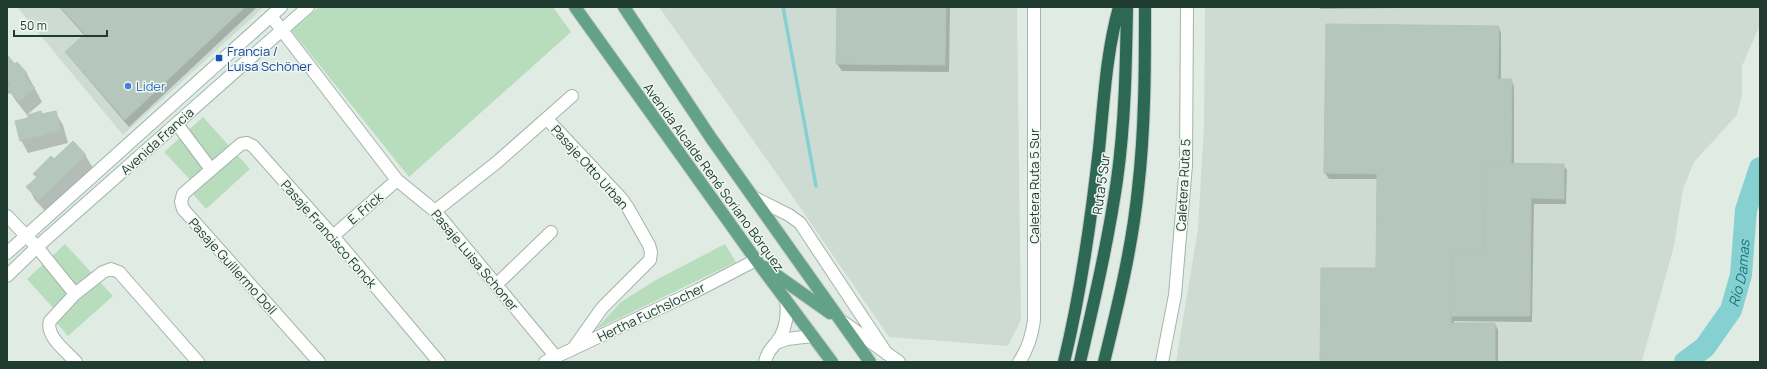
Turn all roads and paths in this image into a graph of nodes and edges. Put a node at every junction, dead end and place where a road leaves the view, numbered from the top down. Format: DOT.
graph roads {
  1 [pos="281,7"];
  2 [pos="308,7"];
  3 [pos="575,7"];
  4 [pos="624,7"];
  5 [pos="1034,7"];
  6 [pos="1119,7"];
  7 [pos="1128,7"];
  8 [pos="1145,7"];
  9 [pos="1187,7"];
  10 [pos="271,16"];
  11 [pos="282,30"];
  12 [pos="572,96"];
  13 [pos="176,101"];
  14 [pos="187,115"];
  15 [pos="159,116"];
  16 [pos="547,119"];
  17 [pos="173,127"];
  18 [pos="210,168"];
  19 [pos="397,180"];
  20 [pos="753,197"];
  21 [pos="435,210"];
  22 [pos="7,216"];
  23 [pos="551,232"];
  24 [pos="26,235"];
  25 [pos="333,236"];
  26 [pos="37,247"];
  27 [pos="7,253"];
  28 [pos="756,260"];
  29 [pos="7,276"];
  30 [pos="496,285"];
  31 [pos="1122,286"];
  32 [pos="75,294"];
  33 [pos="786,301"];
  34 [pos="838,319"];
  35 [pos="812,336"];
  36 [pos="1069,340"];
  37 [pos="776,343"];
  38 [pos="573,349"];
  39 [pos="886,354"];
  40 [pos="550,360"];
  41 [pos="76,362"];
  42 [pos="198,362"];
  43 [pos="319,362"];
  44 [pos="439,362"];
  45 [pos="765,362"];
  46 [pos="832,362"];
  47 [pos="870,362"];
  48 [pos="899,362"];
  49 [pos="1019,362"];
  50 [pos="1057,362"];
  51 [pos="1064,362"];
  52 [pos="1080,362"];
  53 [pos="1104,362"];
  54 [pos="1111,362"];
  55 [pos="1162,362"];
  1 -- 10 [label="street, Avenida Francia"];
  2 -- 11 [label="street, Avenida Francia"];
  3 -- 28 [label="main road, Avenida Alcalde René Soriano Bórquez"];
  4 -- 20 [label="main road, Avenida Alcalde René Soriano Bórquez"];
  5 -- 49 [label="street, Caletera Ruta 5 Sur"];
  6 -- 36 [label="highway"];
  7 -- 52 [label="highway, Ruta 5 Sur"];
  8 -- 31 [label="highway"];
  9 -- 55 [label="street, Caletera Ruta 5"];
  10 -- 11 [label="street, Pasaje Luisa Schoner"];
  10 -- 13 [label="street, Avenida Francia"];
  11 -- 14 [label="street, Avenida Francia"];
  11 -- 19 [label="street, Pasaje Luisa Schoner"];
  12 -- 16 [label="street"];
  13 -- 14 [label="street"];
  13 -- 15 [label="street, Avenida Francia"];
  14 -- 17 [label="street, Avenida Francia"];
  15 -- 17 [label="street"];
  15 -- 24 [label="street, Avenida Francia"];
  16 -- 21 [label="street"];
  16 -- 38 [label="street, Pasaje Otto Urban"];
  17 -- 18 [label="street"];
  17 -- 26 [label="street, Avenida Francia"];
  18 -- 25 [label="street, Pasaje Francisco Fonck"];
  18 -- 43 [label="street, Pasaje Guillermo Doll"];
  19 -- 21 [label="street, Pasaje Luisa Schoner"];
  19 -- 25 [label="street, E. Frick"];
  20 -- 34 [label="main road, Avenida Alcalde René Soriano Bórquez"];
  20 -- 39 [label="street"];
  21 -- 30 [label="street, Pasaje Luisa Schoner"];
  22 -- 24 [label="street"];
  23 -- 30 [label="street"];
  24 -- 26 [label="street"];
  24 -- 27 [label="street, Avenida Francia"];
  25 -- 44 [label="street, Pasaje Francisco Fonck"];
  26 -- 29 [label="street, Avenida Francia"];
  26 -- 32 [label="street"];
  28 -- 33 [label="main road, Avenida Alcalde René Soriano Bórquez"];
  28 -- 34 [label="main road"];
  28 -- 38 [label="street, Hertha Fuchslocher"];
  30 -- 40 [label="street, Pasaje Luisa Schoner"];
  31 -- 53 [label="highway"];
  31 -- 54 [label="highway"];
  32 -- 41 [label="street"];
  32 -- 42 [label="street"];
  33 -- 35 [label="main road, Avenida Alcalde René Soriano Bórquez"];
  33 -- 37 [label="street"];
  34 -- 39 [label="street"];
  34 -- 47 [label="main road, Avenida Alcalde René Soriano Bórquez"];
  35 -- 37 [label="street"];
  35 -- 46 [label="main road, Avenida Alcalde René Soriano Bórquez"];
  36 -- 50 [label="highway"];
  36 -- 51 [label="highway"];
  37 -- 45 [label="street"];
  38 -- 40 [label="street, Hertha Fuchslocher"];
  39 -- 48 [label="street"];
}
